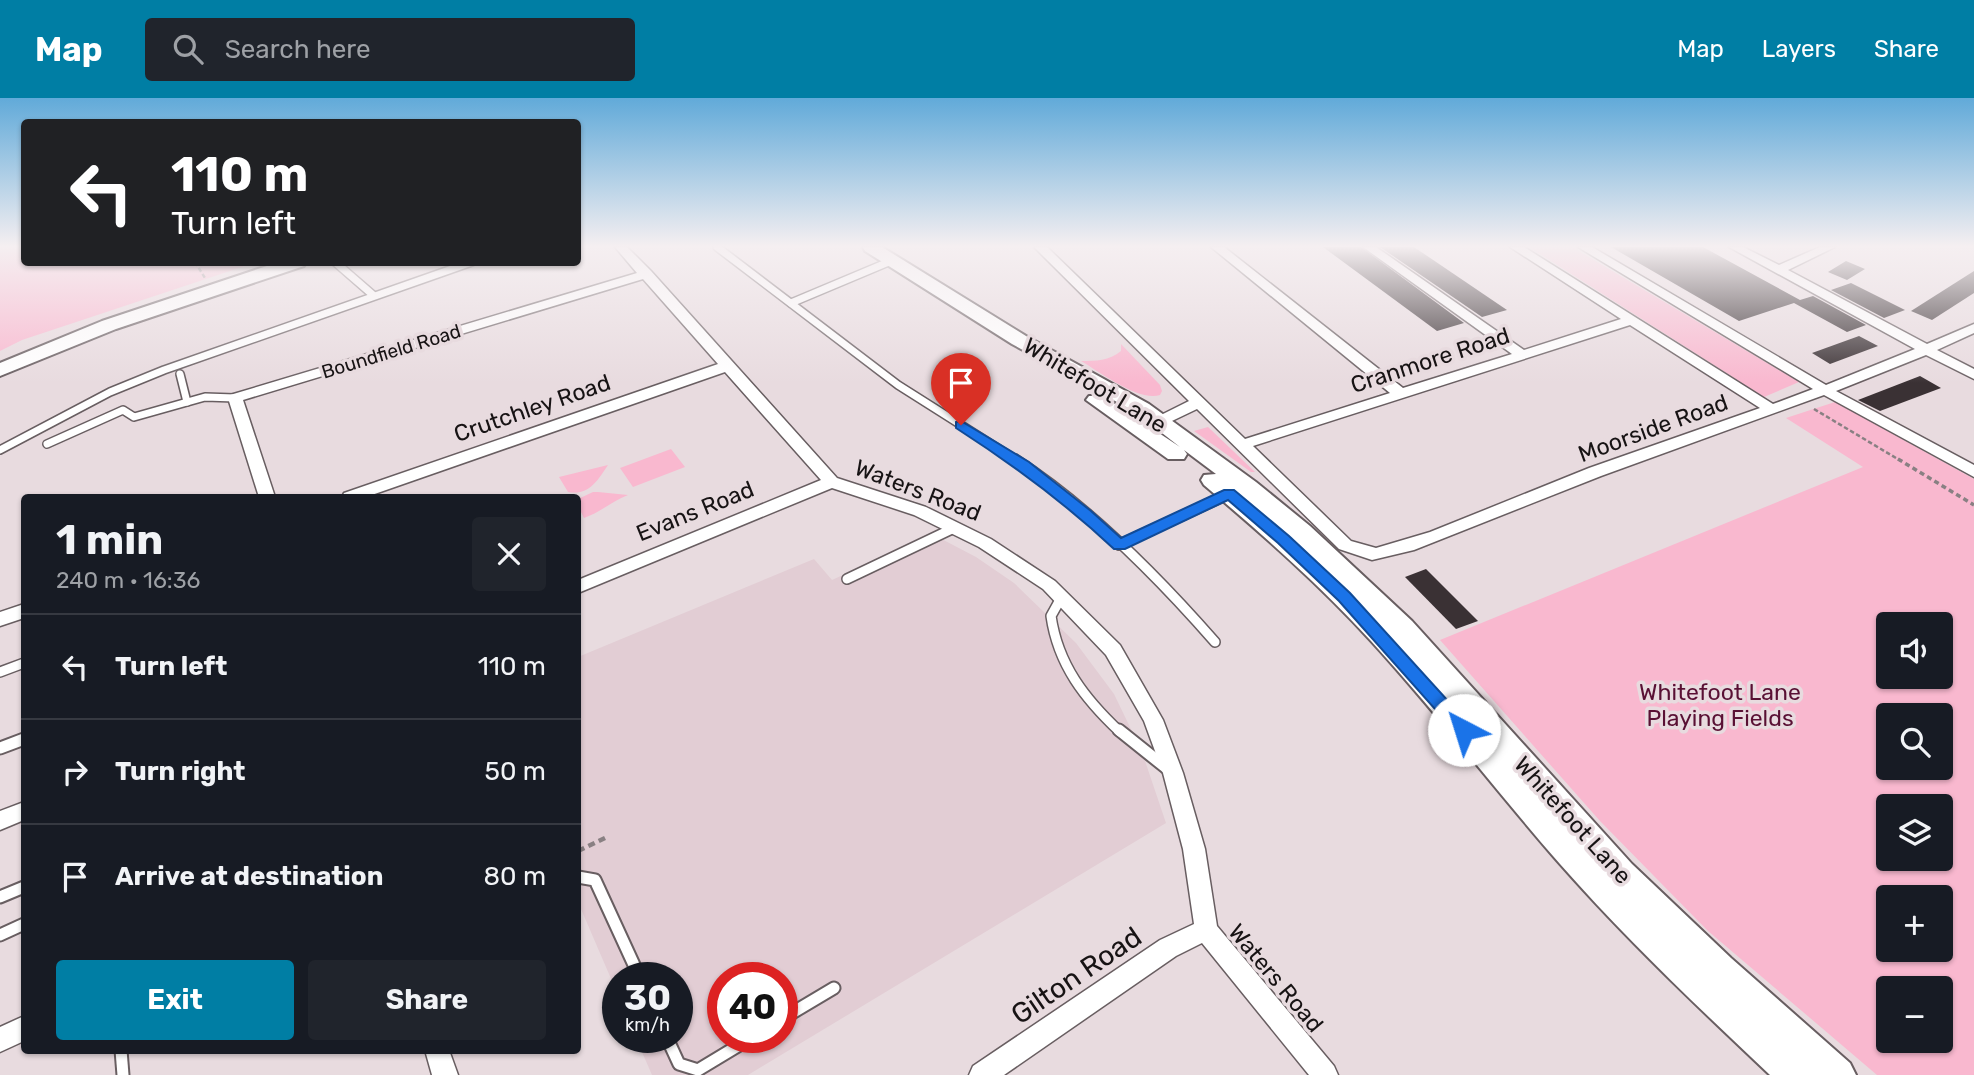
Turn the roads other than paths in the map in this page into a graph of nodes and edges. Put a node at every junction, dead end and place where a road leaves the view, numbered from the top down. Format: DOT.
graph roads {
  1 [pos="206,293"];
  2 [pos="370,293"];
  3 [pos="380,293"];
  4 [pos="585,293"];
  5 [pos="664,293"];
  6 [pos="777,293"];
  7 [pos="812,293"];
  8 [pos="936,293"];
  9 [pos="1087,293"];
  10 [pos="1274,293"];
  11 [pos="1434,293"];
  12 [pos="1588,293"];
  13 [pos="1661,293"];
  14 [pos="1821,293"];
  15 [pos="373,295"];
  16 [pos="791,303"];
  17 [pos="1632,320"];
  18 [pos="1974,328"];
  19 [pos="1926,350"];
  20 [pos="1522,355"];
  21 [pos="730,365"];
  22 [pos="0,370"];
  23 [pos="180,374"];
  24 [pos="1974,375"];
  25 [pos="1825,390"];
  26 [pos="1400,393"];
  27 [pos="235,398"];
  28 [pos="187,402"];
  29 [pos="1199,402"];
  30 [pos="1771,409"];
  31 [pos="1151,426"];
  32 [pos="47,444"];
  33 [pos="1242,444"];
  34 [pos="0,450"];
  35 [pos="1974,472"];
  36 [pos="831,482"];
  37 [pos="266,494"];
  38 [pos="358,494"];
  39 [pos="1229,494"];
  40 [pos="954,528"];
  41 [pos="1119,545"];
  42 [pos="847,579"];
  43 [pos="581,586"];
  44 [pos="1354,593"];
  45 [pos="1061,598"];
  46 [pos="21,612"];
  47 [pos="0,620"];
  48 [pos="1214,642"];
  49 [pos="21,664"];
  50 [pos="0,672"];
  51 [pos="21,740"];
  52 [pos="0,748"];
  53 [pos="1173,774"];
  54 [pos="21,812"];
  55 [pos="0,821"];
  56 [pos="581,878"];
  57 [pos="21,888"];
  58 [pos="0,897"];
  59 [pos="21,925"];
  60 [pos="1206,930"];
  61 [pos="0,935"];
  62 [pos="633,962"];
  63 [pos="834,988"];
  64 [pos="798,1009"];
  65 [pos="21,1030"];
  66 [pos="0,1040"];
  67 [pos="674,1053"];
  68 [pos="726,1053"];
  69 [pos="121,1054"];
  70 [pos="439,1054"];
  71 [pos="123,1075"];
  72 [pos="446,1075"];
  73 [pos="982,1075"];
  74 [pos="1325,1075"];
  75 [pos="1796,1075"];
  76 [pos="1838,1075"];
  1 -- 22 [label="street"];
  2 -- 15 [label="lane"];
  3 -- 15 [label="lane"];
  4 -- 27 [label="street, Boundfield Road"];
  5 -- 21 [label="street, Waters Road"];
  6 -- 16 [label="lane"];
  7 -- 16 [label="lane"];
  8 -- 31 [label="street, Whitefoot Lane"];
  9 -- 29 [label="street"];
  10 -- 26 [label="street"];
  11 -- 20 [label="street"];
  12 -- 17 [label="street"];
  13 -- 25 [label="street"];
  14 -- 19 [label="street"];
  15 -- 34 [label="lane"];
  16 -- 41 [label="lane"];
  17 -- 20 [label="street, Cranmore Road"];
  17 -- 30 [label="street"];
  18 -- 19 [label="street, Moorside Road"];
  19 -- 24 [label="street"];
  19 -- 25 [label="street, Moorside Road"];
  20 -- 26 [label="street, Cranmore Road"];
  21 -- 36 [label="street, Waters Road"];
  21 -- 38 [label="street, Crutchley Road"];
  23 -- 28 [label="lane"];
  25 -- 30 [label="street, Moorside Road"];
  25 -- 35 [label="street"];
  26 -- 33 [label="street, Cranmore Road"];
  27 -- 28 [label="lane"];
  27 -- 37 [label="street"];
  28 -- 32 [label="lane"];
  29 -- 31 [label="street"];
  29 -- 33 [label="street"];
  30 -- 33 [label="street, Moorside Road"];
  31 -- 39 [label="street, Whitefoot Lane"];
  31 -- 44 [label="street, Whitefoot Lane"];
  36 -- 40 [label="street, Waters Road"];
  36 -- 43 [label="street, Evans Road"];
  39 -- 41 [label="lane"];
  39 -- 44 [label="street, Whitefoot Lane"];
  40 -- 42 [label="lane"];
  40 -- 45 [label="street, Waters Road"];
  41 -- 48 [label="lane"];
  44 -- 75 [label="street, Whitefoot Lane"];
  44 -- 76 [label="street, Whitefoot Lane"];
  45 -- 53 [label="street, Waters Road"];
  45 -- 53 [label="lane"];
  46 -- 47 [label="street"];
  49 -- 50 [label="lane"];
  51 -- 52 [label="lane"];
  53 -- 60 [label="street, Waters Road"];
  54 -- 55 [label="street"];
  56 -- 62 [label="lane"];
  57 -- 58 [label="lane"];
  59 -- 61 [label="lane"];
  60 -- 73 [label="street, Gilton Road"];
  60 -- 74 [label="street, Waters Road"];
  63 -- 64 [label="lane"];
  65 -- 66 [label="street"];
  67 -- 68 [label="lane"];
  69 -- 71 [label="lane"];
  70 -- 72 [label="street"];
}
